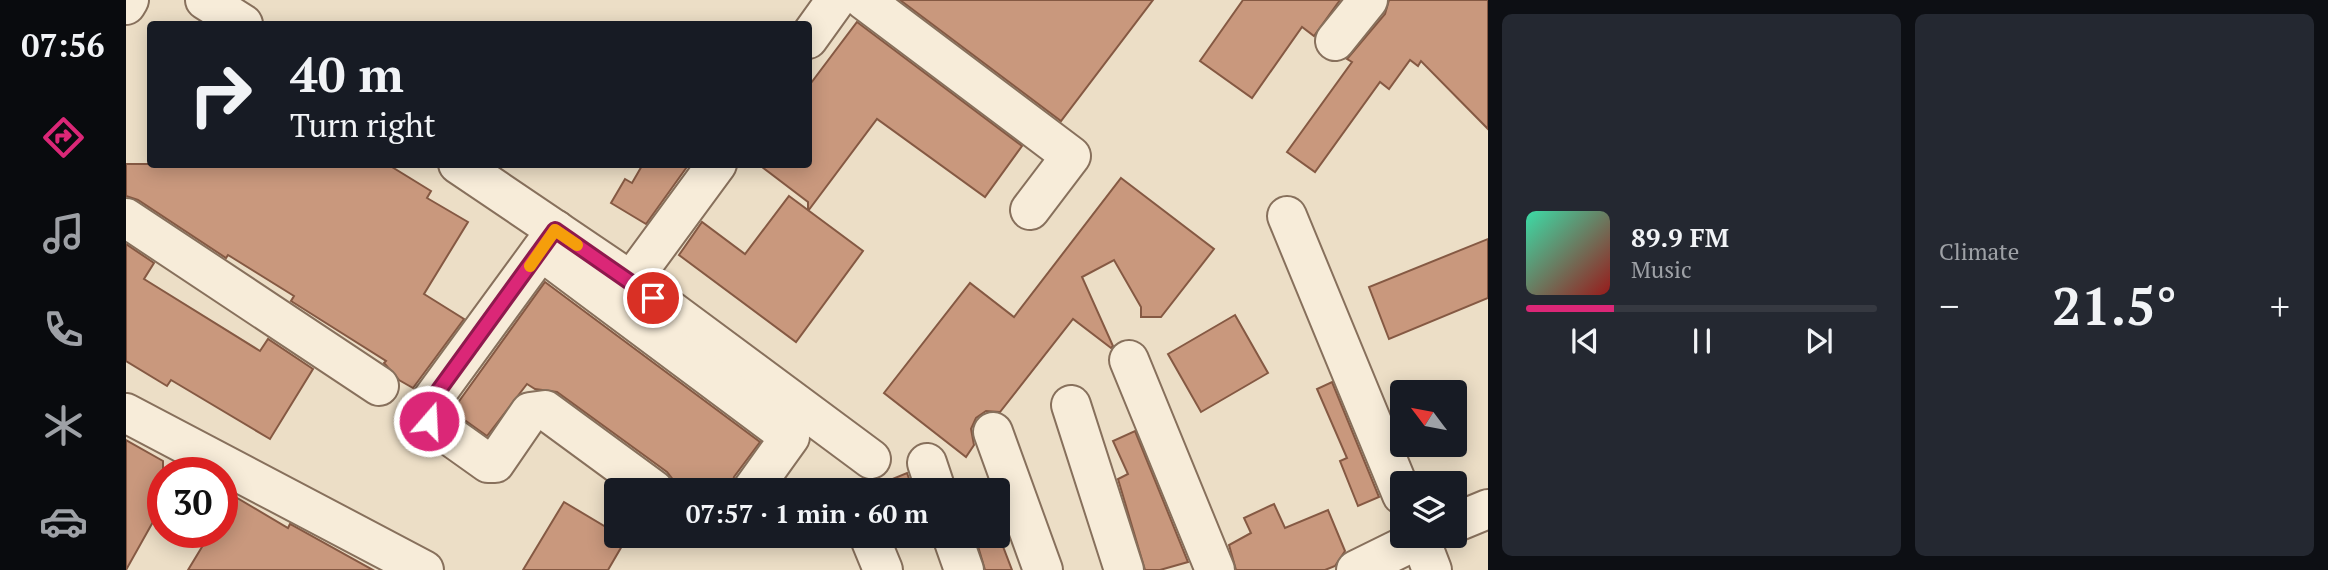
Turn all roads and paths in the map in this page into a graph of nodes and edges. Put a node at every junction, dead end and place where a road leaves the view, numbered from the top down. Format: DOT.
graph roads {
  1 [pos="129,0"];
  2 [pos="205,0"];
  3 [pos="836,0"];
  4 [pos="864,0"];
  5 [pos="1368,0"];
  6 [pos="126,5"];
  7 [pos="238,21"];
  8 [pos="812,33"];
  9 [pos="1335,41"];
  10 [pos="463,168"];
  11 [pos="713,168"];
  12 [pos="1030,210"];
  13 [pos="1287,216"];
  14 [pos="126,218"];
  15 [pos="548,241"];
  16 [pos="631,281"];
  17 [pos="1129,360"];
  18 [pos="379,386"];
  19 [pos="1071,405"];
  20 [pos="128,418"];
  21 [pos="800,424"];
  22 [pos="993,432"];
  23 [pos="870,459"];
  24 [pos="1392,471"];
  25 [pos="638,478"];
  26 [pos="761,478"];
  27 [pos="1488,509"];
  28 [pos="1467,518"];
  29 [pos="874,548"];
  30 [pos="956,548"];
  31 [pos="1416,548"];
  32 [pos="424,570"];
  33 [pos="883,570"];
  34 [pos="964,570"];
  35 [pos="1043,570"];
  36 [pos="1124,570"];
  37 [pos="1215,570"];
  38 [pos="1356,570"];
  1 -- 6 [label="street"];
  2 -- 7 [label="street"];
  3 -- 8 [label="street"];
  4 -- 12 [label="street"];
  5 -- 9 [label="street"];
  10 -- 15 [label="street"];
  11 -- 16 [label="street"];
  13 -- 24 [label="street"];
  14 -- 18 [label="street"];
  15 -- 16 [label="street"];
  15 -- 21 [label="street"];
  15 -- 25 [label="street"];
  16 -- 21 [label="street"];
  17 -- 37 [label="street"];
  19 -- 36 [label="street"];
  20 -- 32 [label="street"];
  21 -- 23 [label="street"];
  21 -- 26 [label="street"];
  22 -- 35 [label="street"];
  27 -- 28 [label="street"];
  29 -- 33 [label="street"];
  30 -- 34 [label="street"];
  31 -- 38 [label="street"];
}
